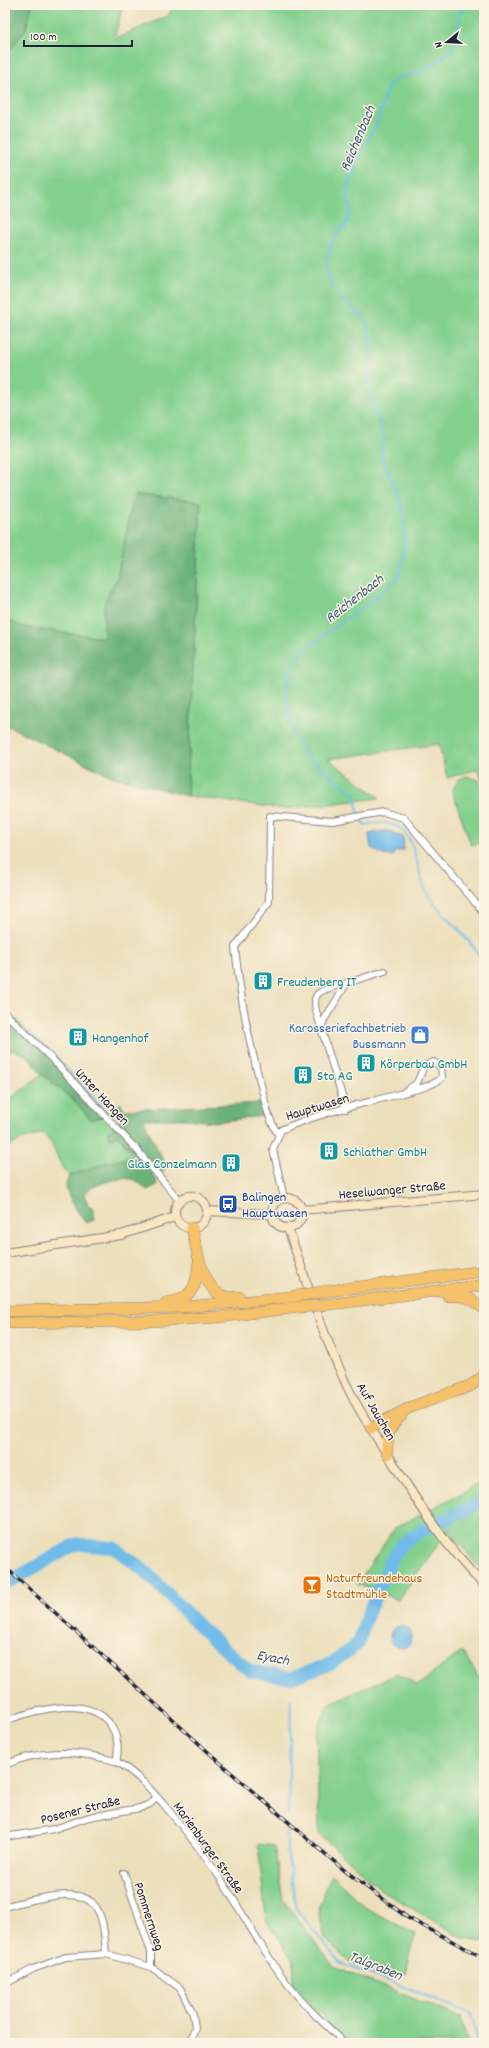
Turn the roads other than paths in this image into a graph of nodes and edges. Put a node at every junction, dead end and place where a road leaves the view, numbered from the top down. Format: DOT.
graph roads {
  1 [pos="484,913"];
  2 [pos="385,971"];
  3 [pos="347,983"];
  4 [pos="5,1013"];
  5 [pos="321,1028"];
  6 [pos="404,1092"];
  7 [pos="346,1110"];
  8 [pos="278,1134"];
  9 [pos="484,1194"];
  10 [pos="284,1198"];
  11 [pos="179,1200"];
  12 [pos="302,1210"];
  13 [pos="207,1211"];
  14 [pos="271,1214"];
  15 [pos="175,1217"];
  16 [pos="192,1228"];
  17 [pos="288,1228"];
  18 [pos="5,1253"];
  19 [pos="198,1254"];
  20 [pos="484,1271"];
  21 [pos="484,1285"];
  22 [pos="418,1294"];
  23 [pos="273,1298"];
  24 [pos="134,1309"];
  25 [pos="484,1309"];
  26 [pos="5,1311"];
  27 [pos="5,1323"];
  28 [pos="484,1376"];
  29 [pos="411,1408"];
  30 [pos="371,1428"];
  31 [pos="388,1454"];
  32 [pos="484,1585"];
  33 [pos="5,1720"];
  34 [pos="116,1762"];
  35 [pos="5,1765"];
  36 [pos="157,1797"];
  37 [pos="5,1837"];
  38 [pos="124,1873"];
  39 [pos="5,1907"];
  40 [pos="106,1954"];
  41 [pos="151,1967"];
  42 [pos="5,1984"];
  43 [pos="190,2043"];
  44 [pos="345,2043"];
  1 -- 8 [label="street"];
  2 -- 3 [label="street"];
  3 -- 5 [label="street"];
  3 -- 5 [label="street"];
  4 -- 11 [label="street, Unter Hangen"];
  5 -- 7 [label="street"];
  6 -- 6 [label="street, Hauptwasen"];
  6 -- 7 [label="street, Hauptwasen"];
  7 -- 8 [label="street, Hauptwasen"];
  8 -- 10 [label="street, Hauptwasen"];
  9 -- 12 [label="street, Heselwanger Straße"];
  10 -- 12 [label="street"];
  10 -- 14 [label="street"];
  11 -- 13 [label="street"];
  11 -- 15 [label="street"];
  12 -- 17 [label="street"];
  13 -- 14 [label="street"];
  13 -- 16 [label="street"];
  14 -- 17 [label="street"];
  15 -- 16 [label="street"];
  15 -- 18 [label="street"];
  16 -- 19 [label="highway"];
  17 -- 30 [label="street, Auf Jauchen"];
  19 -- 23 [label="highway"];
  19 -- 24 [label="highway"];
  20 -- 23 [label="highway, bridge"];
  21 -- 22 [label="highway"];
  22 -- 25 [label="highway"];
  22 -- 27 [label="highway, bridge"];
  23 -- 24 [label="highway"];
  24 -- 26 [label="highway"];
  28 -- 29 [label="highway"];
  29 -- 30 [label="highway"];
  29 -- 31 [label="highway"];
  30 -- 31 [label="street, Auf Jauchen"];
  31 -- 32 [label="street, Auf Jauchen"];
  33 -- 34 [label="street"];
  34 -- 35 [label="street, Marienburger Straße"];
  34 -- 36 [label="street, Marienburger Straße"];
  36 -- 37 [label="street, Posener Straße"];
  36 -- 44 [label="street, Marienburger Straße"];
  38 -- 41 [label="street, Pommernweg"];
  39 -- 40 [label="street"];
  40 -- 41 [label="street"];
  40 -- 42 [label="street"];
  41 -- 43 [label="street"];
}
